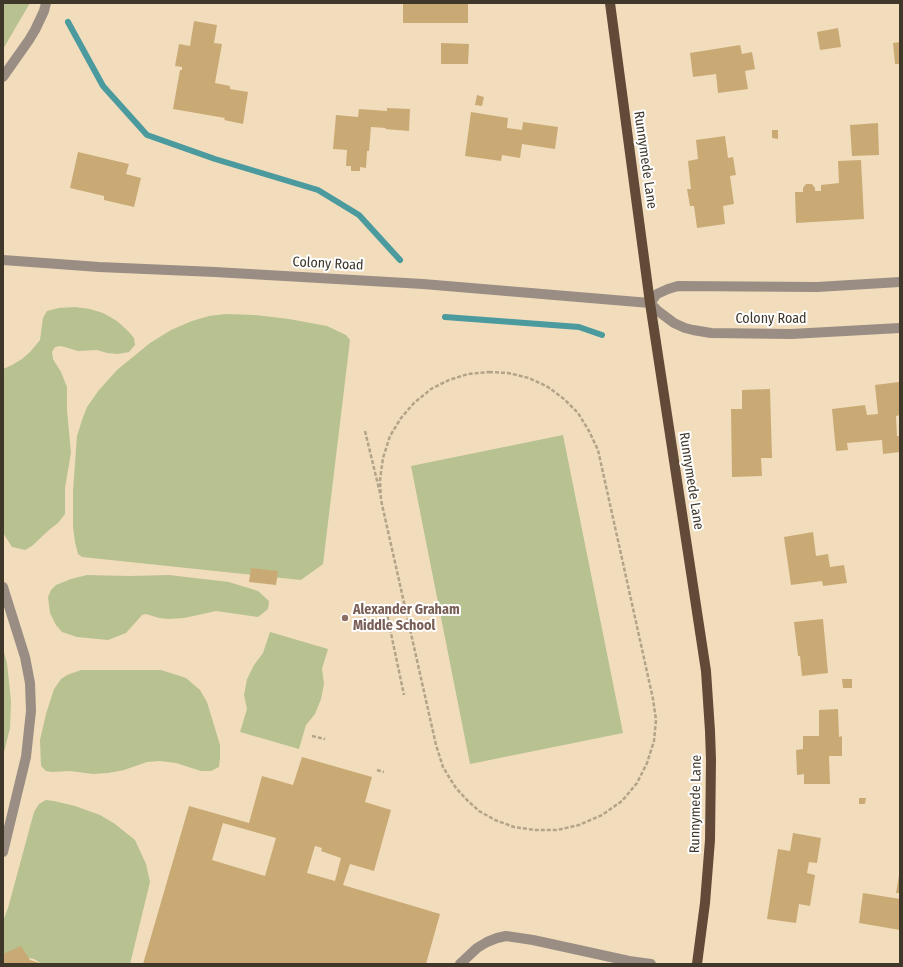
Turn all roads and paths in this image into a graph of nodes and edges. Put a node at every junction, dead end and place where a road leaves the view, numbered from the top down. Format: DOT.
graph roads {
  1 [pos="46,3"];
  2 [pos="610,3"];
  3 [pos="3,77"];
  4 [pos="3,260"];
  5 [pos="900,282"];
  6 [pos="650,303"];
  7 [pos="900,328"];
  8 [pos="365,431"];
  9 [pos="381,500"];
  10 [pos="3,587"];
  11 [pos="385,605"];
  12 [pos="404,695"];
  13 [pos="312,736"];
  14 [pos="326,739"];
  15 [pos="376,770"];
  16 [pos="384,772"];
  17 [pos="3,852"];
  18 [pos="460,964"];
  19 [pos="651,964"];
  20 [pos="697,964"];
  1 -- 3 [label="street"];
  2 -- 6 [label="main road, Runnymede Lane"];
  4 -- 6 [label="street, Colony Road"];
  5 -- 6 [label="street"];
  6 -- 7 [label="street, Colony Road"];
  6 -- 20 [label="main road, Runnymede Lane"];
  8 -- 9 [label="path"];
  9 -- 9 [label="path"];
  10 -- 17 [label="street"];
  11 -- 12 [label="path"];
  13 -- 14 [label="path"];
  15 -- 16 [label="path"];
  18 -- 19 [label="street"];
}
